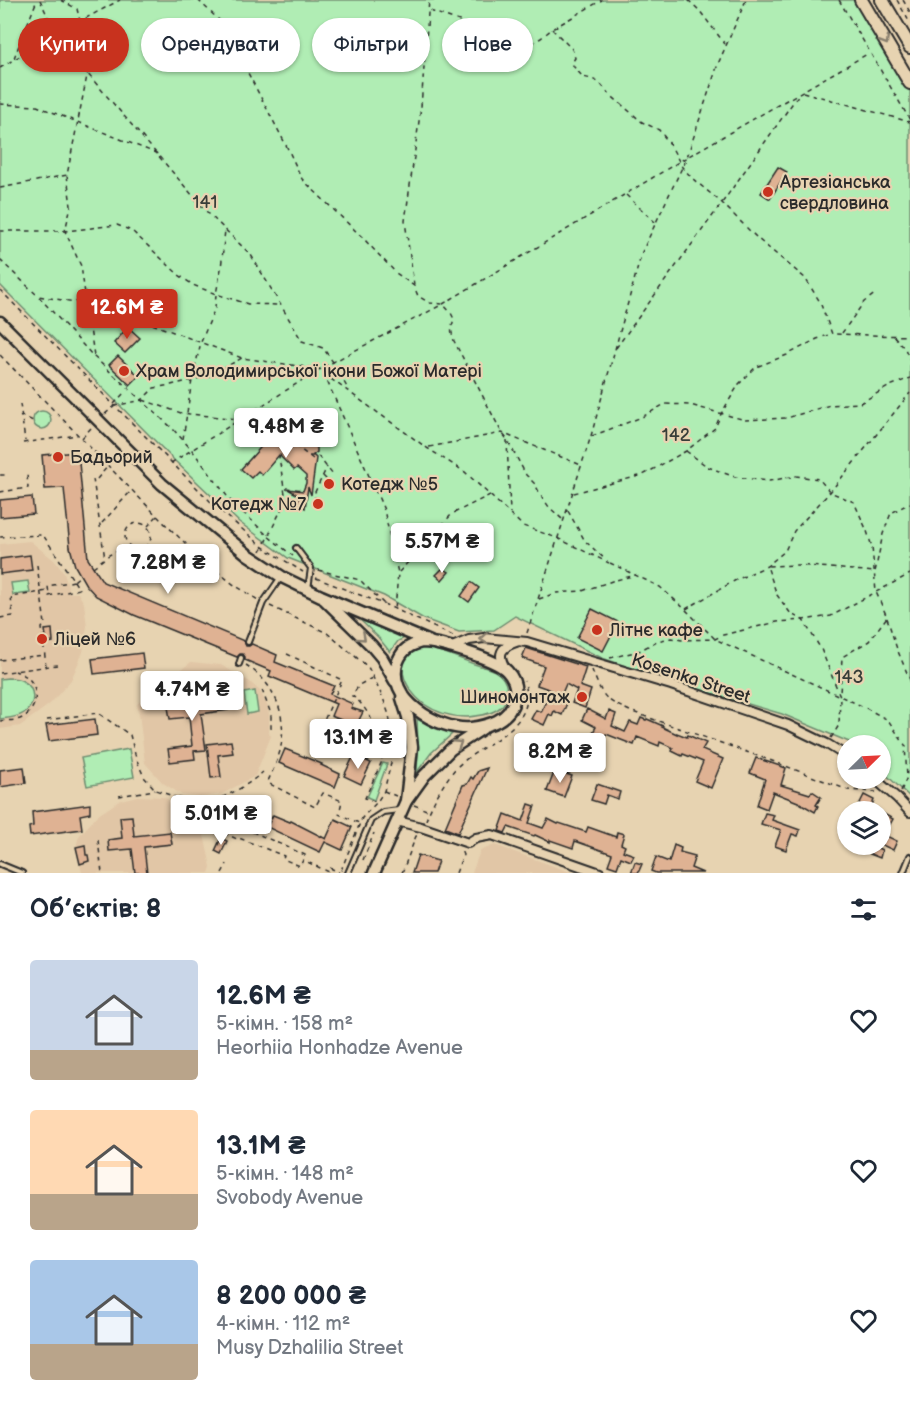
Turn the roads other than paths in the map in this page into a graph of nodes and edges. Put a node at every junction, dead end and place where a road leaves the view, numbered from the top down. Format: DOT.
graph roads {
  1 [pos="861,0"];
  2 [pos="882,0"];
  3 [pos="910,47"];
  4 [pos="910,83"];
  5 [pos="0,322"];
  6 [pos="296,548"];
  7 [pos="282,577"];
  8 [pos="308,589"];
  9 [pos="321,596"];
  10 [pos="522,641"];
  11 [pos="248,642"];
  12 [pos="430,642"];
  13 [pos="450,648"];
  14 [pos="507,670"];
  15 [pos="400,688"];
  16 [pos="488,725"];
  17 [pos="837,751"];
  18 [pos="886,789"];
  19 [pos="404,806"];
  20 [pos="910,812"];
  21 [pos="397,821"];
  22 [pos="910,856"];
  23 [pos="0,864"];
  24 [pos="21,873"];
  25 [pos="348,873"];
  26 [pos="374,873"];
  27 [pos="600,873"];
  28 [pos="903,873"];
  1 -- 4 [label="main road, one-way"];
  2 -- 3 [label="main road"];
  5 -- 7 [label="street"];
  6 -- 8 [label="lane"];
  7 -- 8 [label="street"];
  7 -- 11 [label="lane"];
  8 -- 9 [label="street"];
  9 -- 12 [label="street"];
  9 -- 15 [label="street, one-way"];
  10 -- 13 [label="street, Kosenka Street, one-way"];
  10 -- 14 [label="street"];
  10 -- 17 [label="street, Kosenka Street"];
  12 -- 13 [label="street"];
  12 -- 15 [label="street"];
  13 -- 14 [label="street"];
  14 -- 16 [label="street"];
  15 -- 16 [label="street"];
  15 -- 19 [label="street"];
  19 -- 16 [label="street, one-way"];
  18 -- 20 [label="street"];
  19 -- 21 [label="street"];
  19 -- 25 [label="lane"];
  21 -- 26 [label="street"];
  21 -- 27 [label="street"];
  22 -- 28 [label="lane"];
  23 -- 24 [label="lane"];
}
